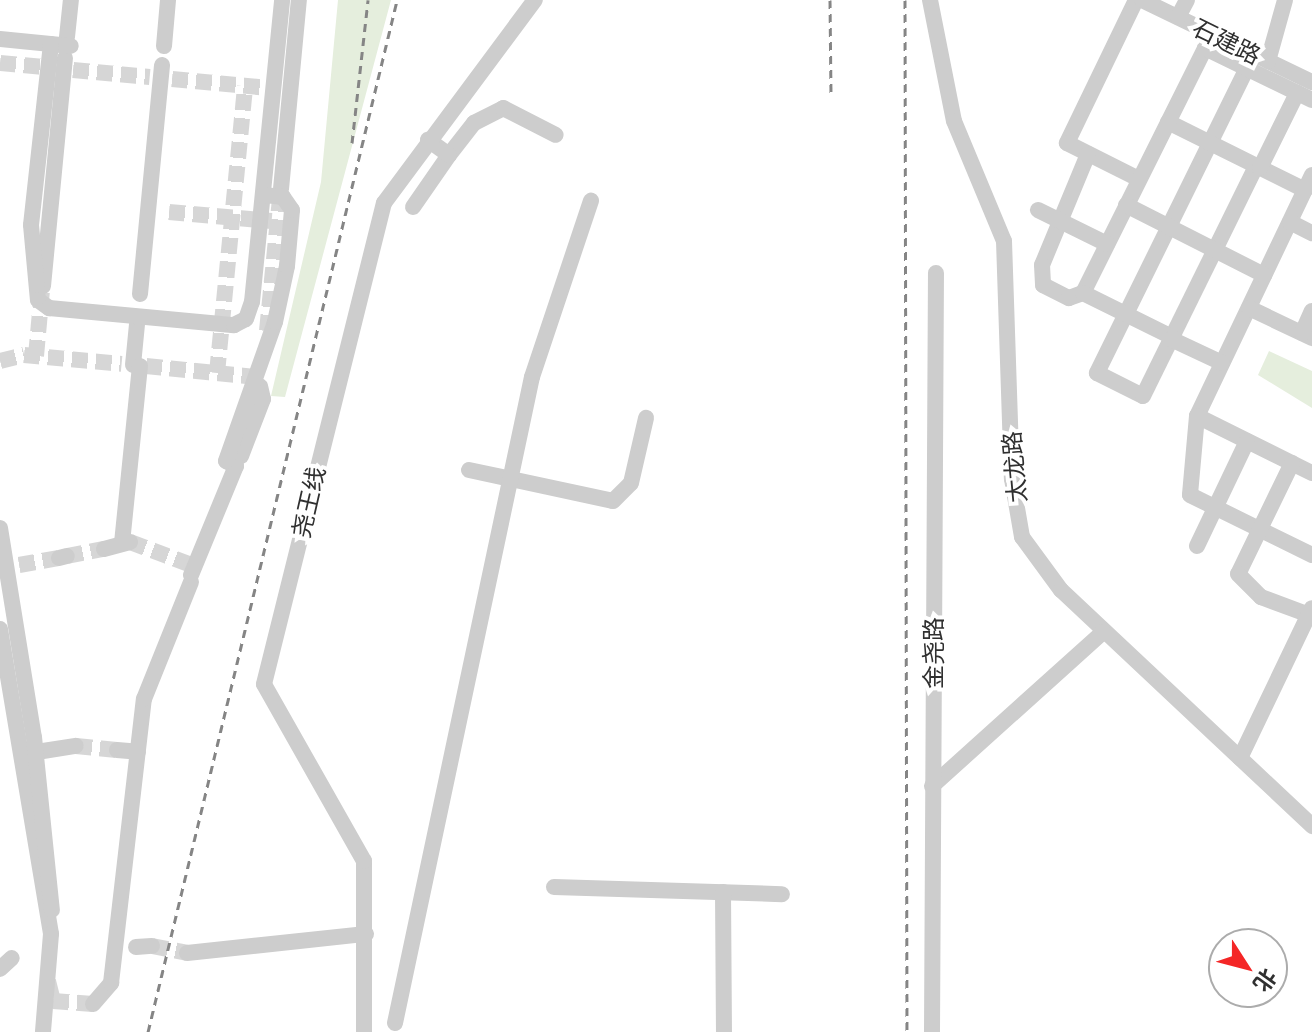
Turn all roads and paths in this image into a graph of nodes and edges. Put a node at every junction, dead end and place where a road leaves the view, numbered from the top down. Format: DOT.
graph roads {
  1 [pos="71,0"];
  2 [pos="168,0"];
  3 [pos="282,0"];
  4 [pos="299,0"];
  5 [pos="535,0"];
  6 [pos="930,0"];
  7 [pos="1139,0"];
  8 [pos="1187,0"];
  9 [pos="1285,0"];
  10 [pos="1178,17"];
  11 [pos="0,39"];
  12 [pos="51,44"];
  13 [pos="164,46"];
  14 [pos="66,58"];
  15 [pos="1268,61"];
  16 [pos="1247,68"];
  17 [pos="161,75"];
  18 [pos="1312,82"];
  19 [pos="1304,96"];
  20 [pos="1168,122"];
  21 [pos="556,135"];
  22 [pos="428,140"];
  23 [pos="1210,143"];
  24 [pos="1088,154"];
  25 [pos="449,155"];
  26 [pos="1258,167"];
  27 [pos="1139,179"];
  28 [pos="1309,183"];
  29 [pos="281,189"];
  30 [pos="263,195"];
  31 [pos="591,201"];
  32 [pos="1126,205"];
  33 [pos="413,207"];
  34 [pos="1038,210"];
  35 [pos="1057,219"];
  36 [pos="1290,222"];
  37 [pos="1169,227"];
  38 [pos="1312,233"];
  39 [pos="1107,244"];
  40 [pos="1215,250"];
  41 [pos="936,273"];
  42 [pos="1264,275"];
  43 [pos="43,286"];
  44 [pos="1083,293"];
  45 [pos="140,294"];
  46 [pos="1249,308"];
  47 [pos="1312,311"];
  48 [pos="1126,314"];
  49 [pos="137,324"];
  50 [pos="1307,336"];
  51 [pos="1172,338"];
  52 [pos="1222,363"];
  53 [pos="260,386"];
  54 [pos="1197,416"];
  55 [pos="646,418"];
  56 [pos="1247,441"];
  57 [pos="241,456"];
  58 [pos="1292,463"];
  59 [pos="469,470"];
  60 [pos="1312,473"];
  61 [pos="510,479"];
  62 [pos="1216,508"];
  63 [pos="0,528"];
  64 [pos="1261,530"];
  65 [pos="1197,546"];
  66 [pos="104,549"];
  67 [pos="1312,555"];
  68 [pos="1311,613"];
  69 [pos="0,629"];
  70 [pos="1103,632"];
  71 [pos="39,744"];
  72 [pos="76,746"];
  73 [pos="117,750"];
  74 [pos="138,752"];
  75 [pos="1240,758"];
  76 [pos="932,786"];
  77 [pos="1312,826"];
  78 [pos="554,887"];
  79 [pos="723,892"];
  80 [pos="782,894"];
  81 [pos="51,934"];
  82 [pos="366,934"];
  83 [pos="187,953"];
  84 [pos="93,1004"];
  85 [pos="395,1023"];
  86 [pos="43,1032"];
  87 [pos="364,1032"];
  88 [pos="724,1032"];
  89 [pos="932,1032"];
  1 -- 14 [label="street"];
  2 -- 13 [label="street"];
  3 -- 30 [label="street, bridge"];
  4 -- 29 [label="street"];
  5 -- 22 [label="street, 尧王线"];
  6 -- 70 [label="street, 太龙路"];
  7 -- 10 [label="street, 石建路"];
  7 -- 24 [label="street"];
  8 -- 10 [label="street"];
  9 -- 15 [label="street"];
  10 -- 15 [label="street, 石建路"];
  11 -- 12 [label="street, bridge"];
  12 -- 14 [label="street, bridge"];
  12 -- 30 [label="street, bridge"];
  14 -- 43 [label="street"];
  15 -- 18 [label="street, 石建路"];
  16 -- 19 [label="street"];
  16 -- 20 [label="street"];
  16 -- 23 [label="street"];
  17 -- 45 [label="street"];
  19 -- 26 [label="street"];
  20 -- 23 [label="street"];
  20 -- 27 [label="street"];
  21 -- 25 [label="street"];
  22 -- 25 [label="street"];
  22 -- 82 [label="street, 尧王线"];
  23 -- 26 [label="street"];
  23 -- 37 [label="street"];
  24 -- 27 [label="street"];
  24 -- 35 [label="street"];
  25 -- 33 [label="street"];
  26 -- 28 [label="street"];
  26 -- 40 [label="street"];
  27 -- 32 [label="street"];
  28 -- 36 [label="street"];
  30 -- 74 [label="street, bridge"];
  31 -- 61 [label="street"];
  32 -- 37 [label="street"];
  32 -- 39 [label="street"];
  34 -- 35 [label="street"];
  35 -- 39 [label="street"];
  35 -- 44 [label="street"];
  36 -- 38 [label="street"];
  36 -- 42 [label="street"];
  37 -- 40 [label="street"];
  37 -- 48 [label="street"];
  39 -- 44 [label="street"];
  40 -- 42 [label="street"];
  40 -- 51 [label="street"];
  41 -- 76 [label="street, 金尧路"];
  42 -- 46 [label="street"];
  44 -- 48 [label="street"];
  46 -- 50 [label="street"];
  46 -- 52 [label="street"];
  47 -- 50 [label="street"];
  48 -- 51 [label="street"];
  48 -- 51 [label="street"];
  49 -- 66 [label="street"];
  51 -- 52 [label="street"];
  52 -- 54 [label="street"];
  53 -- 57 [label="street"];
  54 -- 56 [label="street"];
  54 -- 62 [label="street"];
  55 -- 61 [label="street"];
  56 -- 58 [label="street"];
  56 -- 62 [label="street"];
  58 -- 60 [label="street"];
  58 -- 64 [label="street"];
  59 -- 61 [label="street"];
  61 -- 85 [label="street"];
  62 -- 64 [label="street"];
  62 -- 65 [label="street"];
  63 -- 71 [label="street"];
  64 -- 67 [label="street"];
  64 -- 68 [label="street"];
  68 -- 75 [label="street"];
  69 -- 81 [label="street, bridge"];
  70 -- 75 [label="street, 太龙路"];
  70 -- 76 [label="street"];
  71 -- 72 [label="street"];
  71 -- 81 [label="street, bridge"];
  73 -- 74 [label="street"];
  74 -- 84 [label="street"];
  75 -- 77 [label="street, 太龙路"];
  76 -- 89 [label="street, 金尧路"];
  78 -- 79 [label="street"];
  79 -- 80 [label="street"];
  79 -- 88 [label="street"];
  81 -- 86 [label="street, bridge"];
  82 -- 83 [label="street"];
  82 -- 87 [label="street, 尧王线"];
}
